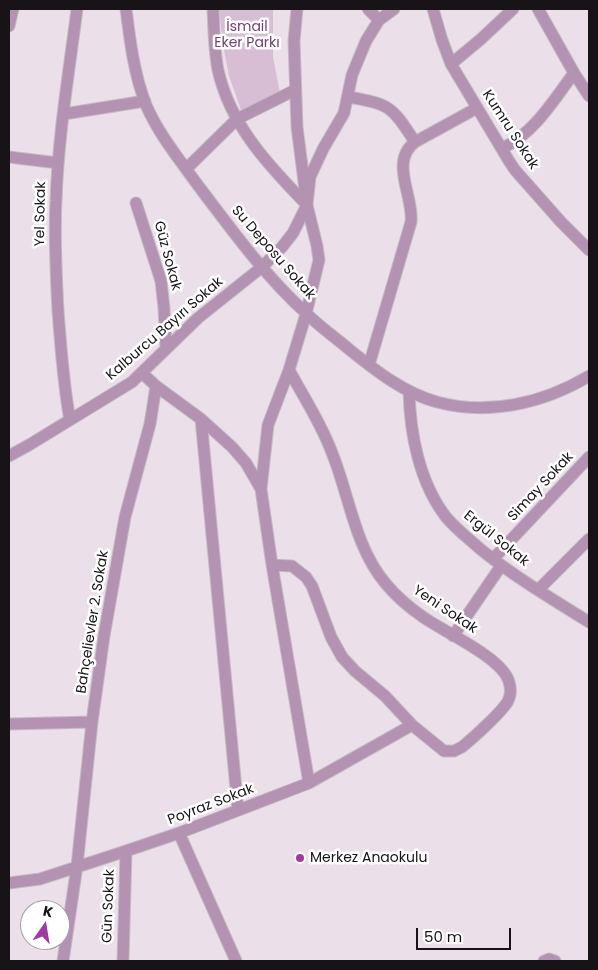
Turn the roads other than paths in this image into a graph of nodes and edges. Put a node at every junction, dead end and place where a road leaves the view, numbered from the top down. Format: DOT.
graph roads {
  1 [pos="13,9"];
  2 [pos="77,9"];
  3 [pos="126,9"];
  4 [pos="213,9"];
  5 [pos="297,9"];
  6 [pos="368,9"];
  7 [pos="394,9"];
  8 [pos="434,9"];
  9 [pos="513,9"];
  10 [pos="538,9"];
  11 [pos="379,20"];
  12 [pos="9,26"];
  13 [pos="451,64"];
  14 [pos="574,73"];
  15 [pos="296,90"];
  16 [pos="589,96"];
  17 [pos="348,97"];
  18 [pos="145,101"];
  19 [pos="477,108"];
  20 [pos="64,114"];
  21 [pos="237,119"];
  22 [pos="416,142"];
  23 [pos="503,148"];
  24 [pos="9,157"];
  25 [pos="58,163"];
  26 [pos="186,169"];
  27 [pos="136,203"];
  28 [pos="307,205"];
  29 [pos="589,250"];
  30 [pos="262,267"];
  31 [pos="306,314"];
  32 [pos="166,347"];
  33 [pos="369,365"];
  34 [pos="289,370"];
  35 [pos="142,373"];
  36 [pos="589,376"];
  37 [pos="156,386"];
  38 [pos="409,391"];
  39 [pos="201,419"];
  40 [pos="70,420"];
  41 [pos="9,456"];
  42 [pos="589,458"];
  43 [pos="261,489"];
  44 [pos="589,539"];
  45 [pos="497,563"];
  46 [pos="272,565"];
  47 [pos="538,590"];
  48 [pos="589,622"];
  49 [pos="453,636"];
  50 [pos="92,722"];
  51 [pos="9,724"];
  52 [pos="412,725"];
  53 [pos="309,783"];
  54 [pos="238,810"];
  55 [pos="179,833"];
  56 [pos="126,851"];
  57 [pos="77,866"];
  58 [pos="9,883"];
  59 [pos="62,961"];
  60 [pos="123,961"];
  61 [pos="236,961"];
  62 [pos="544,961"];
  63 [pos="555,961"];
  1 -- 12 [label="street"];
  2 -- 20 [label="street, Yel Sokak"];
  3 -- 18 [label="street, Su Deposu Sokak"];
  4 -- 21 [label="street"];
  5 -- 15 [label="street"];
  6 -- 11 [label="street"];
  7 -- 11 [label="street"];
  8 -- 13 [label="street, Kumru Sokak"];
  9 -- 13 [label="street"];
  10 -- 14 [label="street"];
  11 -- 17 [label="street"];
  13 -- 19 [label="street, Kumru Sokak"];
  14 -- 16 [label="street"];
  14 -- 23 [label="street"];
  15 -- 21 [label="street"];
  15 -- 28 [label="street"];
  17 -- 22 [label="street"];
  17 -- 28 [label="street"];
  18 -- 20 [label="street"];
  18 -- 26 [label="street, Su Deposu Sokak"];
  19 -- 22 [label="street"];
  19 -- 23 [label="street, Kumru Sokak"];
  20 -- 25 [label="street, Yel Sokak"];
  21 -- 26 [label="street"];
  21 -- 28 [label="street"];
  22 -- 33 [label="street"];
  23 -- 29 [label="street, Kumru Sokak"];
  24 -- 25 [label="street"];
  25 -- 40 [label="street, Yel Sokak"];
  26 -- 30 [label="street, Su Deposu Sokak"];
  27 -- 32 [label="street, Güz Sokak"];
  28 -- 30 [label="street, Kalburcu Bayırı Sokak"];
  28 -- 31 [label="street"];
  30 -- 31 [label="street, Su Deposu Sokak"];
  30 -- 32 [label="street, Kalburcu Bayırı Sokak"];
  31 -- 33 [label="street, Su Deposu Sokak"];
  31 -- 34 [label="street"];
  32 -- 35 [label="street, Kalburcu Bayırı Sokak"];
  33 -- 38 [label="street, Su Deposu Sokak"];
  34 -- 43 [label="street"];
  34 -- 49 [label="street, Yeni Sokak"];
  35 -- 37 [label="street"];
  35 -- 40 [label="street, Kalburcu Bayırı Sokak"];
  36 -- 38 [label="street, Su Deposu Sokak"];
  37 -- 39 [label="street"];
  37 -- 50 [label="street, Bahçelievler 2. Sokak"];
  38 -- 45 [label="street, Ergül Sokak"];
  39 -- 43 [label="street"];
  39 -- 54 [label="street"];
  40 -- 41 [label="street, Kalburcu Bayırı Sokak"];
  42 -- 45 [label="street, Simay Sokak"];
  43 -- 46 [label="street"];
  44 -- 47 [label="street"];
  45 -- 47 [label="street, Ergül Sokak"];
  45 -- 49 [label="street, Simay Sokak"];
  46 -- 52 [label="street, Yeni Sokak"];
  46 -- 53 [label="street"];
  47 -- 48 [label="street, Ergül Sokak"];
  49 -- 52 [label="street, Yeni Sokak"];
  50 -- 51 [label="street"];
  50 -- 57 [label="street, Bahçelievler 2. Sokak"];
  52 -- 53 [label="street, Poyraz Sokak"];
  53 -- 54 [label="street, Poyraz Sokak"];
  54 -- 55 [label="street, Poyraz Sokak"];
  55 -- 56 [label="street, Poyraz Sokak"];
  55 -- 61 [label="street"];
  56 -- 57 [label="street, Poyraz Sokak"];
  56 -- 60 [label="street, Gün Sokak"];
  57 -- 58 [label="street, Poyraz Sokak"];
  57 -- 59 [label="street, Bahçelievler 2. Sokak"];
  62 -- 63 [label="street"];
}
